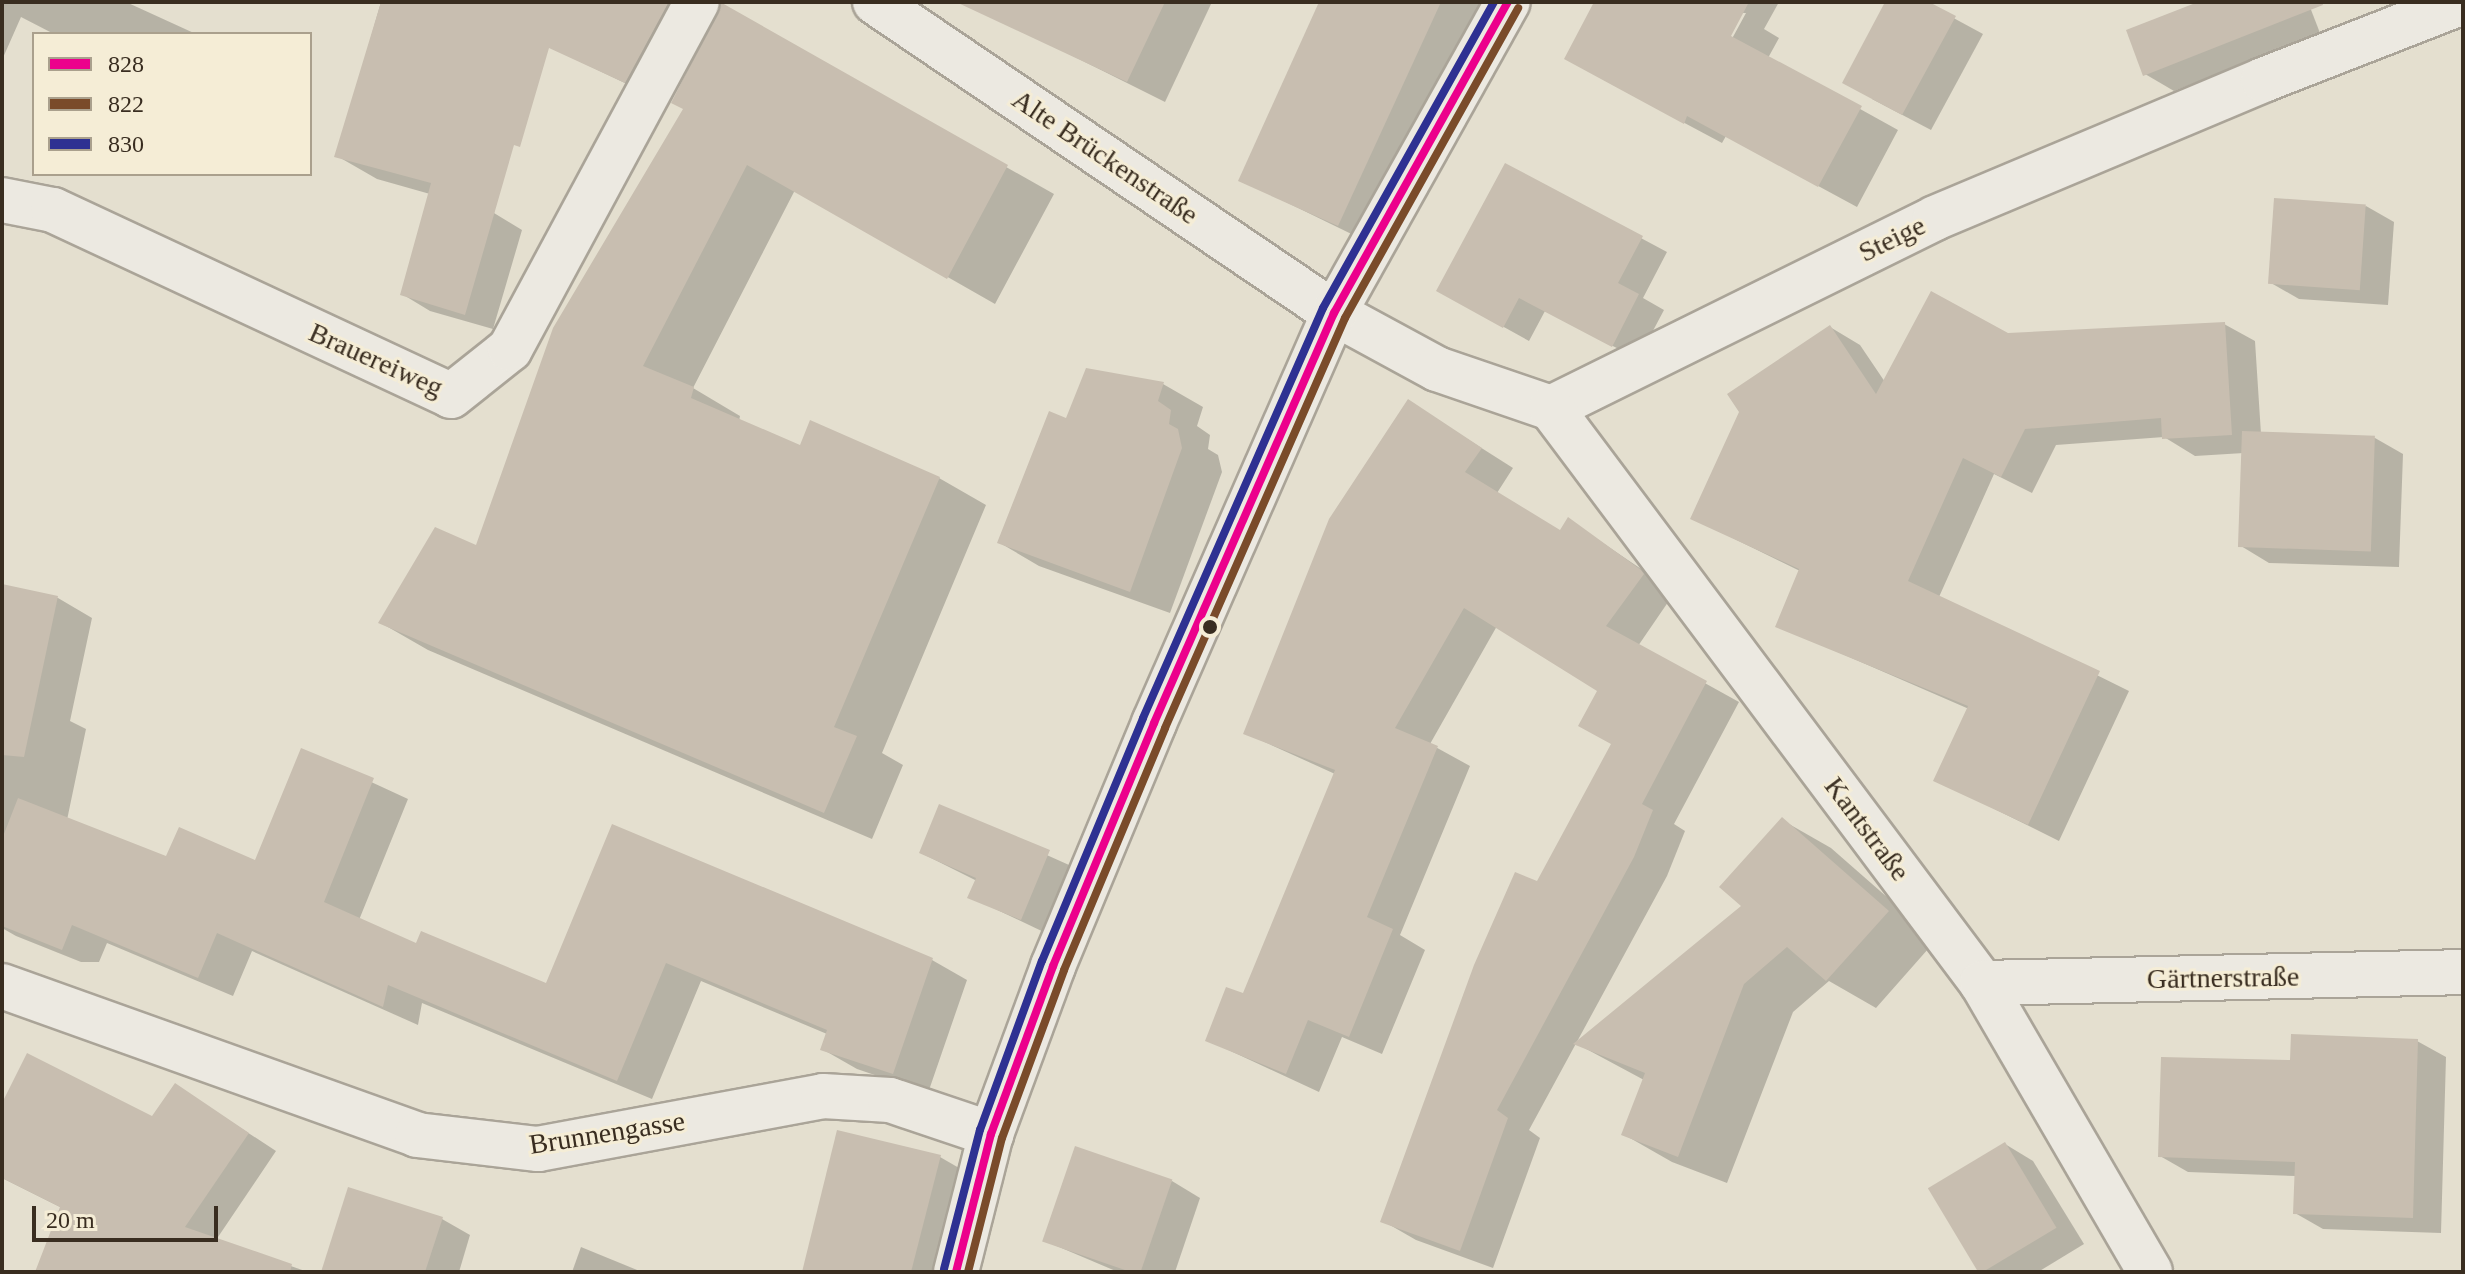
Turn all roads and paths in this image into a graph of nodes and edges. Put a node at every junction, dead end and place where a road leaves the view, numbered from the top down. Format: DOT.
graph roads {
  1 [pos="697,2"];
  2 [pos="875,2"];
  3 [pos="1508,2"];
  4 [pos="2463,2"];
  5 [pos="2,200"];
  6 [pos="1334,313"];
  7 [pos="1551,408"];
  8 [pos="2463,972"];
  9 [pos="1982,983"];
  10 [pos="2,986"];
  11 [pos="991,1134"];
  12 [pos="956,1272"];
  13 [pos="2150,1272"];
  1 -- 5 [label="street, Brauereiweg"];
  2 -- 6 [label="street, Alte Brückenstraße"];
  3 -- 6 [label="street"];
  4 -- 7 [label="street, Steige"];
  6 -- 7 [label="street"];
  6 -- 11 [label="street"];
  7 -- 9 [label="street, Kantstraße"];
  8 -- 9 [label="street, Gärtnerstraße"];
  9 -- 13 [label="street, Kantstraße"];
  10 -- 11 [label="street, Brunnengasse"];
  11 -- 12 [label="street"];
}
